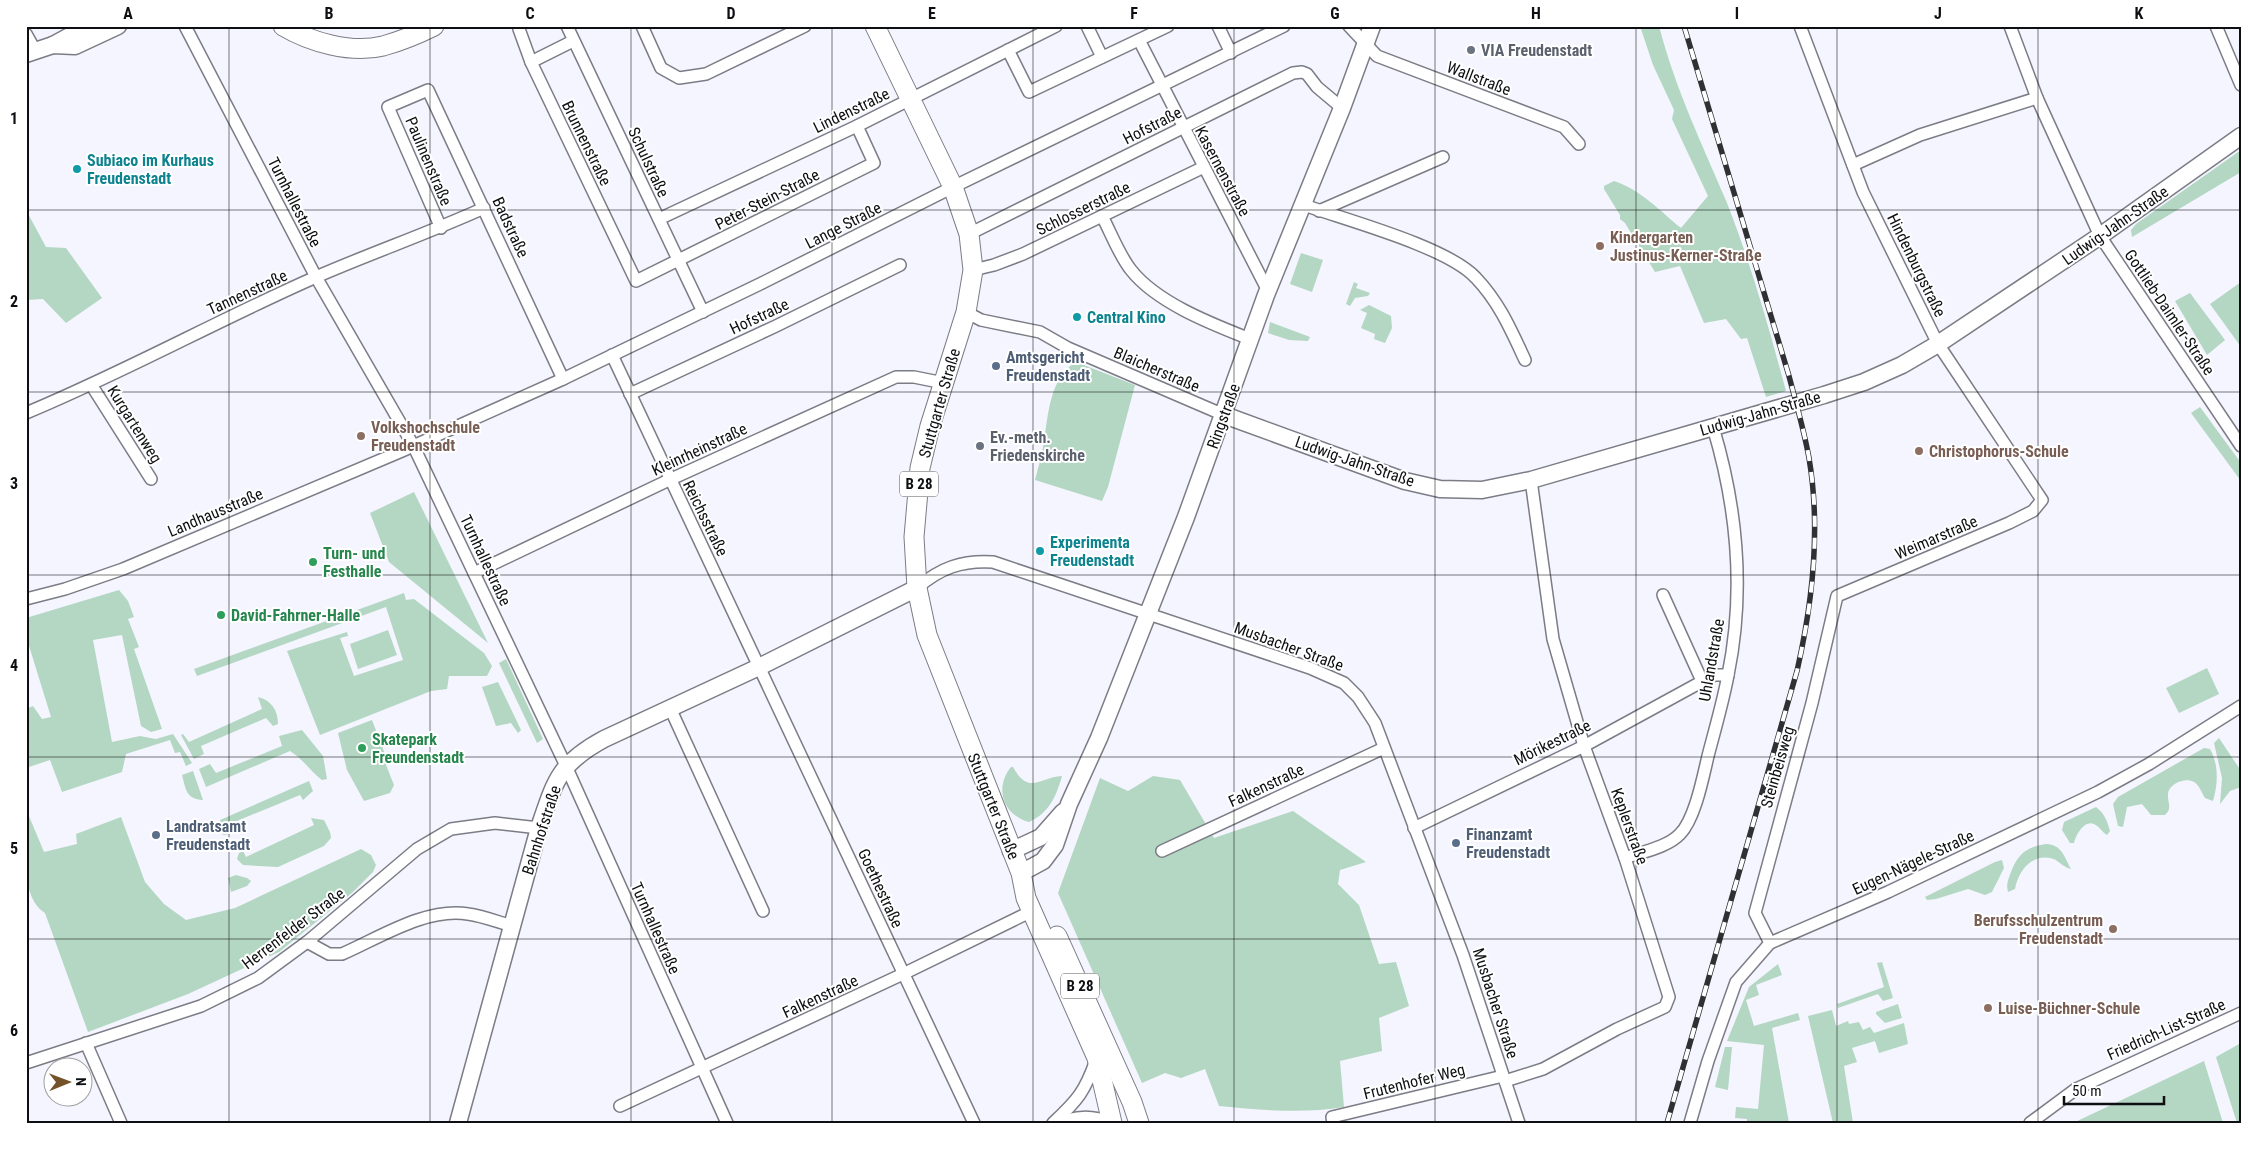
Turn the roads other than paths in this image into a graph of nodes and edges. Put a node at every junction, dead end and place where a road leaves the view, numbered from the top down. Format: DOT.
graph roads {
  1 [pos="88,26"];
  2 [pos="118,26"];
  3 [pos="185,26"];
  4 [pos="282,26"];
  5 [pos="434,26"];
  6 [pos="567,26"];
  7 [pos="642,26"];
  8 [pos="805,26"];
  9 [pos="875,26"];
  10 [pos="1056,26"];
  11 [pos="1086,26"];
  12 [pos="1168,26"];
  13 [pos="1218,26"];
  14 [pos="1349,26"];
  15 [pos="1372,26"];
  16 [pos="1800,26"];
  17 [pos="2010,26"];
  18 [pos="2216,26"];
  19 [pos="1278,28"];
  20 [pos="519,29"];
  21 [pos="410,31"];
  22 [pos="26,34"];
  23 [pos="573,40"];
  24 [pos="1139,40"];
  25 [pos="1366,42"];
  26 [pos="53,45"];
  27 [pos="1008,50"];
  28 [pos="30,52"];
  29 [pos="1231,53"];
  30 [pos="1102,57"];
  31 [pos="531,62"];
  32 [pos="2241,85"];
  33 [pos="1161,87"];
  34 [pos="2037,98"];
  35 [pos="909,99"];
  36 [pos="388,107"];
  37 [pos="1342,108"];
  38 [pos="857,126"];
  39 [pos="1182,128"];
  40 [pos="2241,136"];
  41 [pos="1579,144"];
  42 [pos="1443,157"];
  43 [pos="1853,165"];
  44 [pos="1204,168"];
  45 [pos="953,187"];
  46 [pos="484,208"];
  47 [pos="1311,208"];
  48 [pos="1102,216"];
  49 [pos="658,219"];
  50 [pos="441,228"];
  51 [pos="970,234"];
  52 [pos="2100,236"];
  53 [pos="679,262"];
  54 [pos="900,264"];
  55 [pos="972,270"];
  56 [pos="316,277"];
  57 [pos="636,281"];
  58 [pos="1268,292"];
  59 [pos="703,312"];
  60 [pos="966,312"];
  61 [pos="1250,339"];
  62 [pos="1938,344"];
  63 [pos="612,355"];
  64 [pos="1524,360"];
  65 [pos="563,379"];
  66 [pos="944,383"];
  67 [pos="92,386"];
  68 [pos="630,394"];
  69 [pos="26,413"];
  70 [pos="1224,415"];
  71 [pos="1713,427"];
  72 [pos="413,445"];
  73 [pos="2241,446"];
  74 [pos="151,479"];
  75 [pos="669,480"];
  76 [pos="1531,480"];
  77 [pos="2042,500"];
  78 [pos="474,573"];
  79 [pos="917,588"];
  80 [pos="1663,595"];
  81 [pos="1837,596"];
  82 [pos="26,599"];
  83 [pos="1146,614"];
  84 [pos="760,667"];
  85 [pos="1728,675"];
  86 [pos="1702,681"];
  87 [pos="2241,706"];
  88 [pos="670,708"];
  89 [pos="1584,746"];
  90 [pos="1384,748"];
  91 [pos="566,766"];
  92 [pos="1069,804"];
  93 [pos="539,828"];
  94 [pos="1414,828"];
  95 [pos="1011,851"];
  96 [pos="1162,852"];
  97 [pos="1625,858"];
  98 [pos="1021,873"];
  99 [pos="1032,910"];
  100 [pos="763,911"];
  101 [pos="512,926"];
  102 [pos="306,942"];
  103 [pos="1770,943"];
  104 [pos="903,974"];
  105 [pos="2241,1013"];
  106 [pos="86,1043"];
  107 [pos="1097,1058"];
  108 [pos="26,1063"];
  109 [pos="702,1070"];
  110 [pos="1504,1079"];
  111 [pos="1132,1102"];
  112 [pos="620,1106"];
  113 [pos="1333,1120"];
  114 [pos="120,1123"];
  115 [pos="458,1123"];
  116 [pos="727,1123"];
  117 [pos="974,1123"];
  118 [pos="1054,1123"];
  119 [pos="1111,1123"];
  120 [pos="1139,1123"];
  121 [pos="1519,1123"];
  122 [pos="1690,1123"];
  123 [pos="2030,1123"];
  1 -- 26 [label="street"];
  2 -- 26 [label="street"];
  3 -- 56 [label="street, Turnhallestraße"];
  4 -- 21 [label="main road"];
  5 -- 21 [label="main road"];
  6 -- 23 [label="street, Schulstraße"];
  7 -- 8 [label="street"];
  9 -- 35 [label="main road, Stuttgarter Straße / B 28"];
  10 -- 27 [label="street, Lindenstraße"];
  11 -- 30 [label="street"];
  12 -- 24 [label="street"];
  13 -- 29 [label="street"];
  14 -- 25 [label="street, Wallstraße"];
  15 -- 25 [label="street, Ringstraße"];
  16 -- 43 [label="street, Hindenburgstraße"];
  17 -- 34 [label="street, Gottlieb-Daimler-Straße"];
  18 -- 32 [label="street"];
  19 -- 29 [label="street, Lange Straße"];
  20 -- 31 [label="street, Brunnenstraße"];
  22 -- 28 [label="street"];
  23 -- 31 [label="street"];
  23 -- 49 [label="street, Schulstraße"];
  24 -- 30 [label="street"];
  24 -- 33 [label="street, Kasernenstraße"];
  25 -- 37 [label="street, Ringstraße"];
  25 -- 41 [label="street, Wallstraße"];
  26 -- 28 [label="street"];
  27 -- 30 [label="street"];
  27 -- 35 [label="street, Lindenstraße"];
  29 -- 33 [label="street, Lange Straße"];
  31 -- 57 [label="street, Brunnenstraße"];
  33 -- 39 [label="street, Kasernenstraße"];
  33 -- 45 [label="street, Lange Straße"];
  34 -- 43 [label="street"];
  34 -- 52 [label="street, Gottlieb-Daimler-Straße"];
  35 -- 38 [label="street, Lindenstraße"];
  35 -- 45 [label="main road, Stuttgarter Straße / B 28"];
  36 -- 46 [label="street, Badstraße"];
  36 -- 50 [label="street, Paulinenstraße"];
  37 -- 39 [label="street, Hofstraße"];
  37 -- 47 [label="street, Ringstraße"];
  38 -- 49 [label="street, Lindenstraße"];
  38 -- 53 [label="street, Peter-Stein-Straße"];
  39 -- 44 [label="street, Kasernenstraße"];
  39 -- 51 [label="street, Hofstraße"];
  40 -- 52 [label="street, Ludwig-Jahn-Straße"];
  42 -- 47 [label="street"];
  43 -- 62 [label="street, Hindenburgstraße"];
  44 -- 48 [label="street, Schlosserstraße"];
  44 -- 58 [label="street, Kasernenstraße"];
  45 -- 51 [label="main road, Stuttgarter Straße / B 28"];
  45 -- 59 [label="street, Lange Straße"];
  46 -- 50 [label="street, Tannenstraße"];
  46 -- 65 [label="street, Badstraße"];
  47 -- 58 [label="street, Ringstraße"];
  47 -- 64 [label="street"];
  48 -- 55 [label="street, Schlosserstraße"];
  48 -- 61 [label="street"];
  49 -- 53 [label="street, Schulstraße"];
  50 -- 56 [label="street, Tannenstraße"];
  51 -- 55 [label="main road, Stuttgarter Straße / B 28"];
  52 -- 62 [label="street, Ludwig-Jahn-Straße"];
  52 -- 73 [label="street, Gottlieb-Daimler-Straße"];
  53 -- 57 [label="street, Peter-Stein-Straße"];
  53 -- 59 [label="street, Schulstraße"];
  54 -- 68 [label="street, Hofstraße"];
  55 -- 60 [label="main road, Stuttgarter Straße / B 28"];
  56 -- 67 [label="street, Tannenstraße"];
  56 -- 72 [label="street, Turnhallestraße"];
  58 -- 61 [label="street, Ringstraße"];
  59 -- 63 [label="street, Lange Straße"];
  60 -- 66 [label="main road, Stuttgarter Straße / B 28"];
  60 -- 70 [label="street, Blaicherstraße"];
  61 -- 70 [label="street, Ringstraße"];
  62 -- 71 [label="street, Ludwig-Jahn-Straße"];
  62 -- 77 [label="street, Hindenburgstraße"];
  63 -- 65 [label="street, Lange Straße"];
  63 -- 68 [label="street, Reichsstraße"];
  65 -- 72 [label="street, Lange Straße"];
  66 -- 75 [label="street, Kleinrheinstraße"];
  66 -- 79 [label="main road, Stuttgarter Straße / B 28"];
  67 -- 69 [label="street, Tannenstraße"];
  67 -- 74 [label="street, Kurgartenweg"];
  68 -- 75 [label="street, Reichsstraße"];
  70 -- 76 [label="street, Ludwig-Jahn-Straße"];
  70 -- 83 [label="street, Ringstraße"];
  71 -- 76 [label="street, Ludwig-Jahn-Straße"];
  71 -- 85 [label="street, Uhlandstraße"];
  72 -- 78 [label="street, Turnhallestraße"];
  72 -- 82 [label="street, Landhausstraße"];
  75 -- 78 [label="street, Kleinrheinstraße"];
  75 -- 84 [label="street, Reichsstraße"];
  76 -- 89 [label="street, Keplerstraße"];
  77 -- 81 [label="street, Weimarstraße"];
  78 -- 91 [label="street, Turnhallestraße"];
  79 -- 83 [label="street, Musbacher Straße"];
  79 -- 84 [label="street, Bahnhofstraße"];
  79 -- 95 [label="main road, Stuttgarter Straße / B 28"];
  80 -- 86 [label="street"];
  81 -- 103 [label="street, Steinbeisweg"];
  83 -- 90 [label="street, Musbacher Straße"];
  83 -- 92 [label="street, Ringstraße"];
  84 -- 88 [label="street, Bahnhofstraße"];
  84 -- 104 [label="street, Goethestraße"];
  85 -- 86 [label="street, Mörikestraße"];
  85 -- 97 [label="street, Uhlandstraße"];
  86 -- 89 [label="street, Mörikestraße"];
  87 -- 103 [label="street, Eugen-Nägele-Straße"];
  88 -- 91 [label="street, Bahnhofstraße"];
  88 -- 100 [label="street"];
  89 -- 94 [label="street, Mörikestraße"];
  89 -- 97 [label="street, Keplerstraße"];
  90 -- 94 [label="street, Musbacher Straße"];
  90 -- 96 [label="street, Falkenstraße"];
  91 -- 93 [label="street, Bahnhofstraße"];
  91 -- 109 [label="street, Turnhallestraße"];
  92 -- 95 [label="street, Ringstraße"];
  92 -- 98 [label="street, Ringstraße"];
  93 -- 101 [label="street, Bahnhofstraße"];
  93 -- 102 [label="street, Herrenfelder Straße"];
  94 -- 110 [label="street, Musbacher Straße"];
  95 -- 98 [label="main road, Stuttgarter Straße / B 28"];
  97 -- 110 [label="street, Keplerstraße"];
  98 -- 99 [label="main road, Stuttgarter Straße / B 28"];
  98 -- 111 [label="main road, Stuttgarter Straße / B 28"];
  99 -- 104 [label="street, Falkenstraße"];
  99 -- 107 [label="main road, Stuttgarter Straße / B 28"];
  101 -- 102 [label="street"];
  101 -- 115 [label="street, Bahnhofstraße"];
  102 -- 106 [label="street, Herrenfelder Straße"];
  103 -- 122 [label="street, Eugen-Nägele-Straße"];
  104 -- 109 [label="street, Falkenstraße"];
  104 -- 117 [label="street, Goethestraße"];
  105 -- 123 [label="street, Friedrich-List-Straße"];
  106 -- 108 [label="street, Herrenfelder Straße"];
  106 -- 114 [label="street"];
  107 -- 111 [label="main road, B 28"];
  107 -- 118 [label="street, B 28"];
  107 -- 119 [label="main road, Stuttgarter Straße / B 28"];
  109 -- 112 [label="street, Falkenstraße"];
  109 -- 116 [label="street, Turnhallestraße"];
  110 -- 113 [label="street, Frutenhofer Weg"];
  110 -- 121 [label="street, Musbacher Straße"];
  111 -- 120 [label="main road, Stuttgarter Straße / B 28"];
  118 -- 119 [label="street, B 28"];
}
